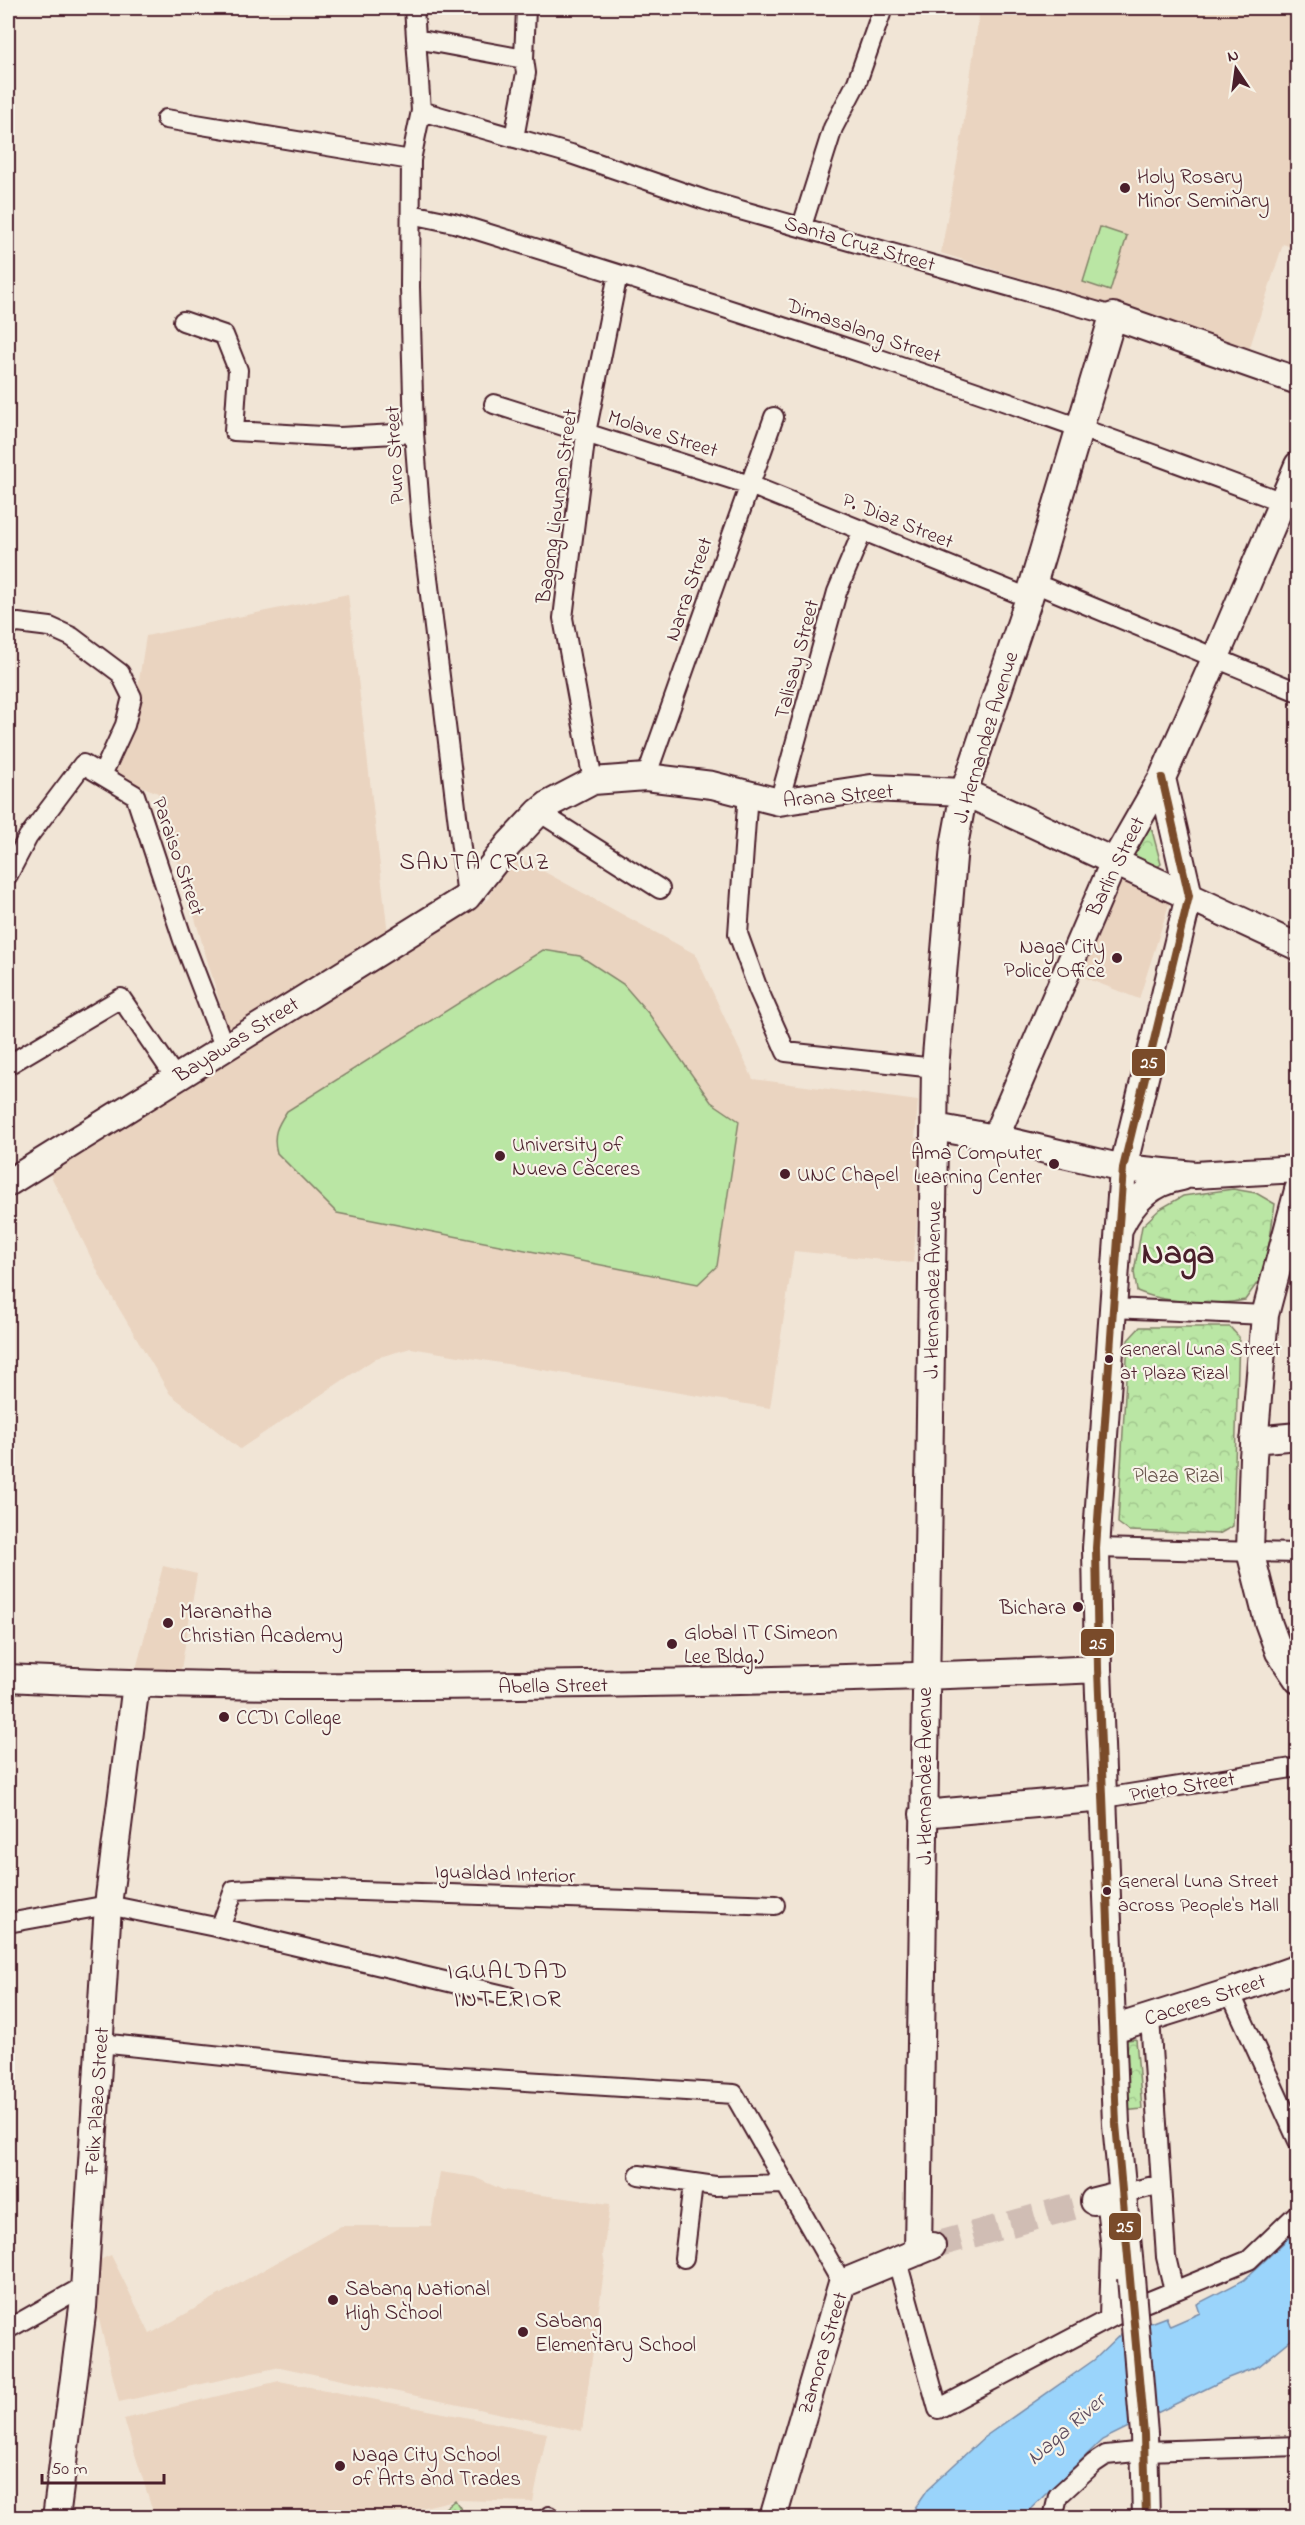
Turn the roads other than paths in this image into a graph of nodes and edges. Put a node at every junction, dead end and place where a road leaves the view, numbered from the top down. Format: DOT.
graph roads {
  1 [pos="414,8"];
  2 [pos="526,8"];
  3 [pos="883,8"];
  4 [pos="416,39"];
  5 [pos="524,58"];
  6 [pos="421,111"];
  7 [pos="166,119"];
  8 [pos="514,138"];
  9 [pos="411,160"];
  10 [pos="411,214"];
  11 [pos="802,226"];
  12 [pos="618,274"];
  13 [pos="1113,316"];
  14 [pos="183,321"];
  15 [pos="1298,381"];
  16 [pos="494,404"];
  17 [pos="774,417"];
  18 [pos="1080,429"];
  19 [pos="414,433"];
  20 [pos="586,433"];
  21 [pos="1298,465"];
  22 [pos="750,484"];
  23 [pos="1290,505"];
  24 [pos="863,530"];
  25 [pos="1031,590"];
  26 [pos="8,626"];
  27 [pos="1215,659"];
  28 [pos="1298,692"];
  29 [pos="102,775"];
  30 [pos="646,777"];
  31 [pos="1162,777"];
  32 [pos="593,781"];
  33 [pos="748,792"];
  34 [pos="964,792"];
  35 [pos="779,802"];
  36 [pos="539,812"];
  37 [pos="1114,862"];
  38 [pos="8,875"];
  39 [pos="660,889"];
  40 [pos="1189,896"];
  41 [pos="467,897"];
  42 [pos="1298,947"];
  43 [pos="224,1046"];
  44 [pos="8,1065"];
  45 [pos="935,1068"];
  46 [pos="175,1077"];
  47 [pos="935,1127"];
  48 [pos="995,1138"];
  49 [pos="1123,1168"];
  50 [pos="1298,1169"];
  51 [pos="1195,1174"];
  52 [pos="8,1183"];
  53 [pos="1298,1190"];
  54 [pos="1119,1230"];
  55 [pos="1113,1308"];
  56 [pos="1265,1315"];
  57 [pos="1298,1436"];
  58 [pos="1254,1440"];
  59 [pos="1095,1548"];
  60 [pos="1250,1551"];
  61 [pos="1298,1552"];
  62 [pos="1098,1669"];
  63 [pos="924,1677"];
  64 [pos="8,1678"];
  65 [pos="1298,1680"];
  66 [pos="136,1684"];
  67 [pos="1298,1767"];
  68 [pos="1104,1798"];
  69 [pos="923,1814"];
  70 [pos="108,1905"];
  71 [pos="775,1905"];
  72 [pos="8,1923"];
  73 [pos="220,1929"];
  74 [pos="1298,1968"];
  75 [pos="1230,1992"];
  76 [pos="508,1996"];
  77 [pos="1150,2018"];
  78 [pos="1113,2029"];
  79 [pos="100,2043"];
  80 [pos="1298,2140"];
  81 [pos="639,2175"];
  82 [pos="693,2184"];
  83 [pos="785,2184"];
  84 [pos="1161,2184"];
  85 [pos="1107,2198"];
  86 [pos="1298,2213"];
  87 [pos="917,2252"];
  88 [pos="684,2258"];
  89 [pos="842,2283"];
  90 [pos="84,2286"];
  91 [pos="1174,2291"];
  92 [pos="1109,2318"];
  93 [pos="8,2329"];
  94 [pos="1145,2443"];
  95 [pos="1298,2446"];
  96 [pos="56,2517"];
  97 [pos="773,2517"];
  98 [pos="1053,2517"];
  99 [pos="1146,2517"];
  1 -- 4 [label="street, Puro Street"];
  2 -- 5 [label="street"];
  3 -- 11 [label="street"];
  4 -- 5 [label="street"];
  4 -- 6 [label="street, Puro Street"];
  5 -- 8 [label="street"];
  6 -- 8 [label="street, Santa Cruz Street"];
  6 -- 9 [label="street, Puro Street"];
  7 -- 9 [label="street"];
  8 -- 11 [label="street, Santa Cruz Street"];
  9 -- 10 [label="street, Puro Street"];
  10 -- 12 [label="street, Dimasalang Street"];
  10 -- 19 [label="street, Puro Street"];
  11 -- 13 [label="street, Santa Cruz Street"];
  12 -- 18 [label="street, Dimasalang Street"];
  12 -- 20 [label="street, Bagong Lipunan Street"];
  13 -- 15 [label="street, Santa Cruz Street"];
  13 -- 18 [label="street, J. Hernandez Avenue"];
  14 -- 19 [label="street"];
  16 -- 20 [label="street, Molave Street"];
  17 -- 22 [label="street, Narra Street"];
  18 -- 23 [label="street, Dimasalang Street"];
  18 -- 25 [label="street, J. Hernandez Avenue"];
  19 -- 41 [label="street, Puro Street"];
  20 -- 22 [label="street, Molave Street"];
  20 -- 32 [label="street, Bagong Lipunan Street"];
  21 -- 23 [label="street, Barlin Street"];
  22 -- 24 [label="street, P. Diaz Street"];
  22 -- 30 [label="street, Narra Street"];
  23 -- 27 [label="street, Barlin Street"];
  24 -- 25 [label="street, P. Diaz Street"];
  24 -- 35 [label="street, Talisay Street"];
  25 -- 27 [label="street, P. Diaz Street"];
  25 -- 34 [label="street, J. Hernandez Avenue"];
  26 -- 29 [label="street"];
  27 -- 28 [label="street, P. Diaz Street"];
  27 -- 31 [label="street, Barlin Street"];
  29 -- 38 [label="street, Paraiso Street"];
  29 -- 43 [label="street, Paraiso Street"];
  30 -- 32 [label="street, Arana Street"];
  30 -- 33 [label="street, Arana Street"];
  31 -- 37 [label="street, Barlin Street"];
  31 -- 40 [label="street"];
  32 -- 36 [label="street, Arana Street"];
  33 -- 35 [label="street, Arana Street"];
  33 -- 45 [label="street"];
  34 -- 35 [label="street, Arana Street"];
  34 -- 37 [label="street, Arana Street"];
  34 -- 45 [label="street, J. Hernandez Avenue"];
  36 -- 39 [label="street"];
  36 -- 41 [label="street, Arana Street"];
  37 -- 40 [label="street, Arana Street"];
  37 -- 48 [label="street, Barlin Street"];
  40 -- 42 [label="street, Arana Street"];
  40 -- 49 [label="street"];
  41 -- 43 [label="street, Bayawas Street"];
  43 -- 46 [label="street, Bayawas Street"];
  44 -- 46 [label="street"];
  45 -- 47 [label="street, J. Hernandez Avenue"];
  46 -- 52 [label="street, Bayawas Street"];
  47 -- 48 [label="street"];
  47 -- 63 [label="street, J. Hernandez Avenue"];
  48 -- 49 [label="street"];
  49 -- 51 [label="street"];
  49 -- 54 [label="street"];
  50 -- 51 [label="street"];
  51 -- 54 [label="street"];
  53 -- 56 [label="street"];
  54 -- 55 [label="street"];
  55 -- 56 [label="street"];
  55 -- 59 [label="street"];
  56 -- 58 [label="street"];
  57 -- 58 [label="street"];
  58 -- 60 [label="street"];
  59 -- 60 [label="street"];
  59 -- 62 [label="street"];
  60 -- 61 [label="street"];
  60 -- 65 [label="street"];
  62 -- 63 [label="street, Abella Street"];
  62 -- 68 [label="street"];
  63 -- 66 [label="street, Abella Street"];
  63 -- 69 [label="street, J. Hernandez Avenue"];
  64 -- 66 [label="street, Abella Street"];
  66 -- 70 [label="street, Felix Plazo Street"];
  67 -- 68 [label="street, Prieto Street"];
  68 -- 69 [label="street, Prieto Street"];
  68 -- 78 [label="street"];
  69 -- 87 [label="street, J. Hernandez Avenue"];
  70 -- 72 [label="street"];
  70 -- 73 [label="street"];
  70 -- 79 [label="street, Felix Plazo Street"];
  71 -- 73 [label="street, Igualdad Interior"];
  73 -- 76 [label="street"];
  74 -- 75 [label="street, Caceres Street"];
  75 -- 77 [label="street, Caceres Street"];
  75 -- 80 [label="street"];
  77 -- 78 [label="street, Caceres Street"];
  77 -- 84 [label="street"];
  78 -- 85 [label="street"];
  79 -- 83 [label="street"];
  79 -- 90 [label="street, Felix Plazo Street"];
  81 -- 82 [label="street"];
  82 -- 83 [label="street"];
  82 -- 88 [label="street"];
  83 -- 89 [label="street"];
  84 -- 85 [label="street"];
  84 -- 91 [label="street"];
  85 -- 92 [label="street"];
  85 -- 94 [label="street, bridge"];
  86 -- 91 [label="street"];
  87 -- 89 [label="street, Zamora Street"];
  87 -- 92 [label="street"];
  89 -- 97 [label="street, Zamora Street"];
  90 -- 93 [label="street"];
  90 -- 96 [label="street, Felix Plazo Street"];
  91 -- 92 [label="street"];
  94 -- 95 [label="street"];
  94 -- 98 [label="street"];
  94 -- 99 [label="street"];
}
